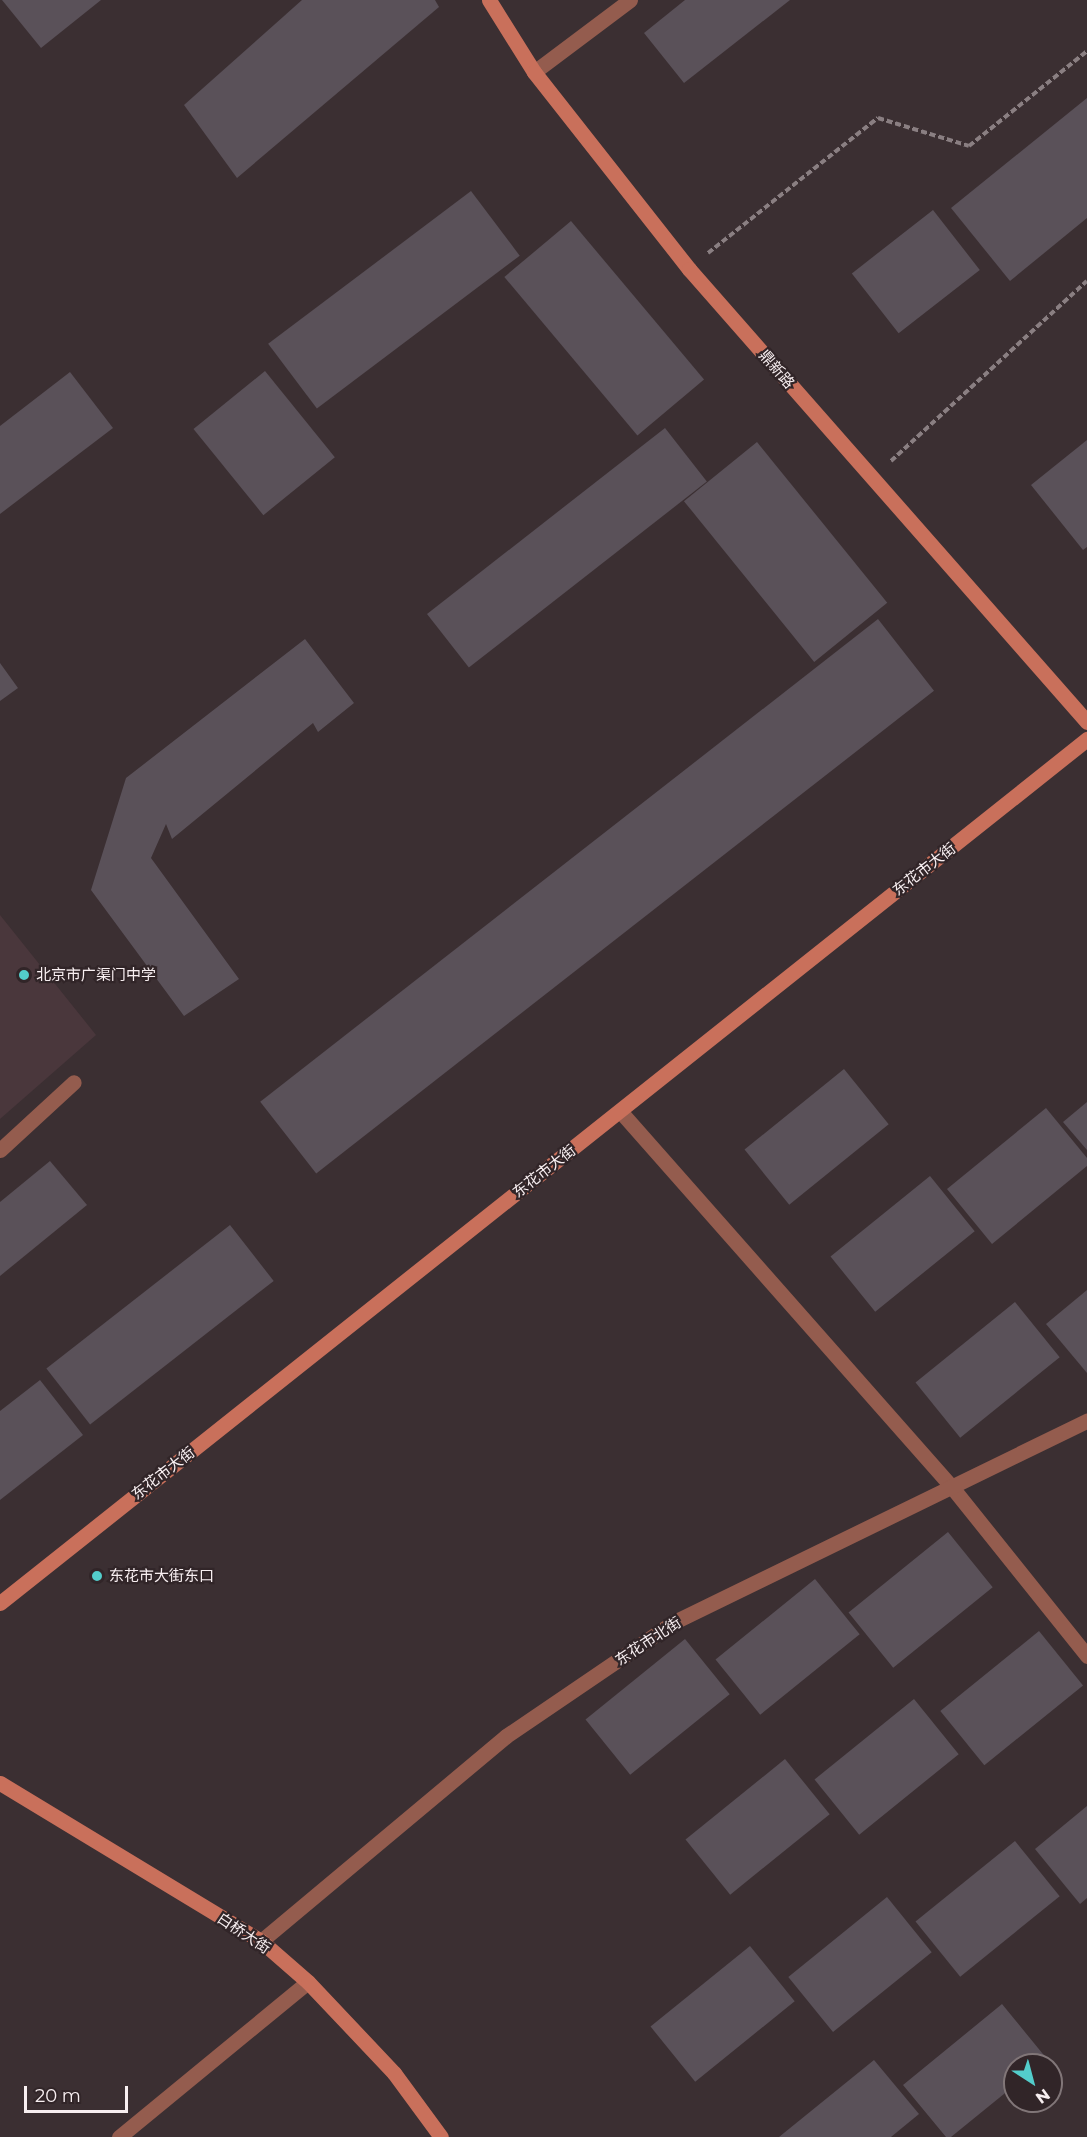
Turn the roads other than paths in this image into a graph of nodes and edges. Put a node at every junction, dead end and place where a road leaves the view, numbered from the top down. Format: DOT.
graph roads {
  1 [pos="489,0"];
  2 [pos="630,0"];
  3 [pos="534,72"];
  4 [pos="1087,722"];
  5 [pos="1087,739"];
  6 [pos="74,1082"];
  7 [pos="620,1111"];
  8 [pos="0,1150"];
  9 [pos="1087,1421"];
  10 [pos="951,1485"];
  11 [pos="0,1603"];
  12 [pos="1087,1656"];
  13 [pos="0,1783"];
  14 [pos="261,1941"];
  15 [pos="308,1983"];
  16 [pos="119,2137"];
  17 [pos="441,2137"];
  1 -- 3 [label="street, 鼎新路"];
  2 -- 3 [label="street"];
  3 -- 4 [label="street, 鼎新路"];
  5 -- 7 [label="street, 东花市大街"];
  6 -- 8 [label="street"];
  7 -- 10 [label="street"];
  7 -- 11 [label="street, 东花市大街"];
  9 -- 10 [label="street, 东花市北街"];
  10 -- 12 [label="street"];
  10 -- 14 [label="street, 东花市北街"];
  13 -- 14 [label="street, 白桥大街"];
  14 -- 15 [label="street, 白桥大街"];
  15 -- 16 [label="street"];
  15 -- 17 [label="street, 白桥大街"];
}
